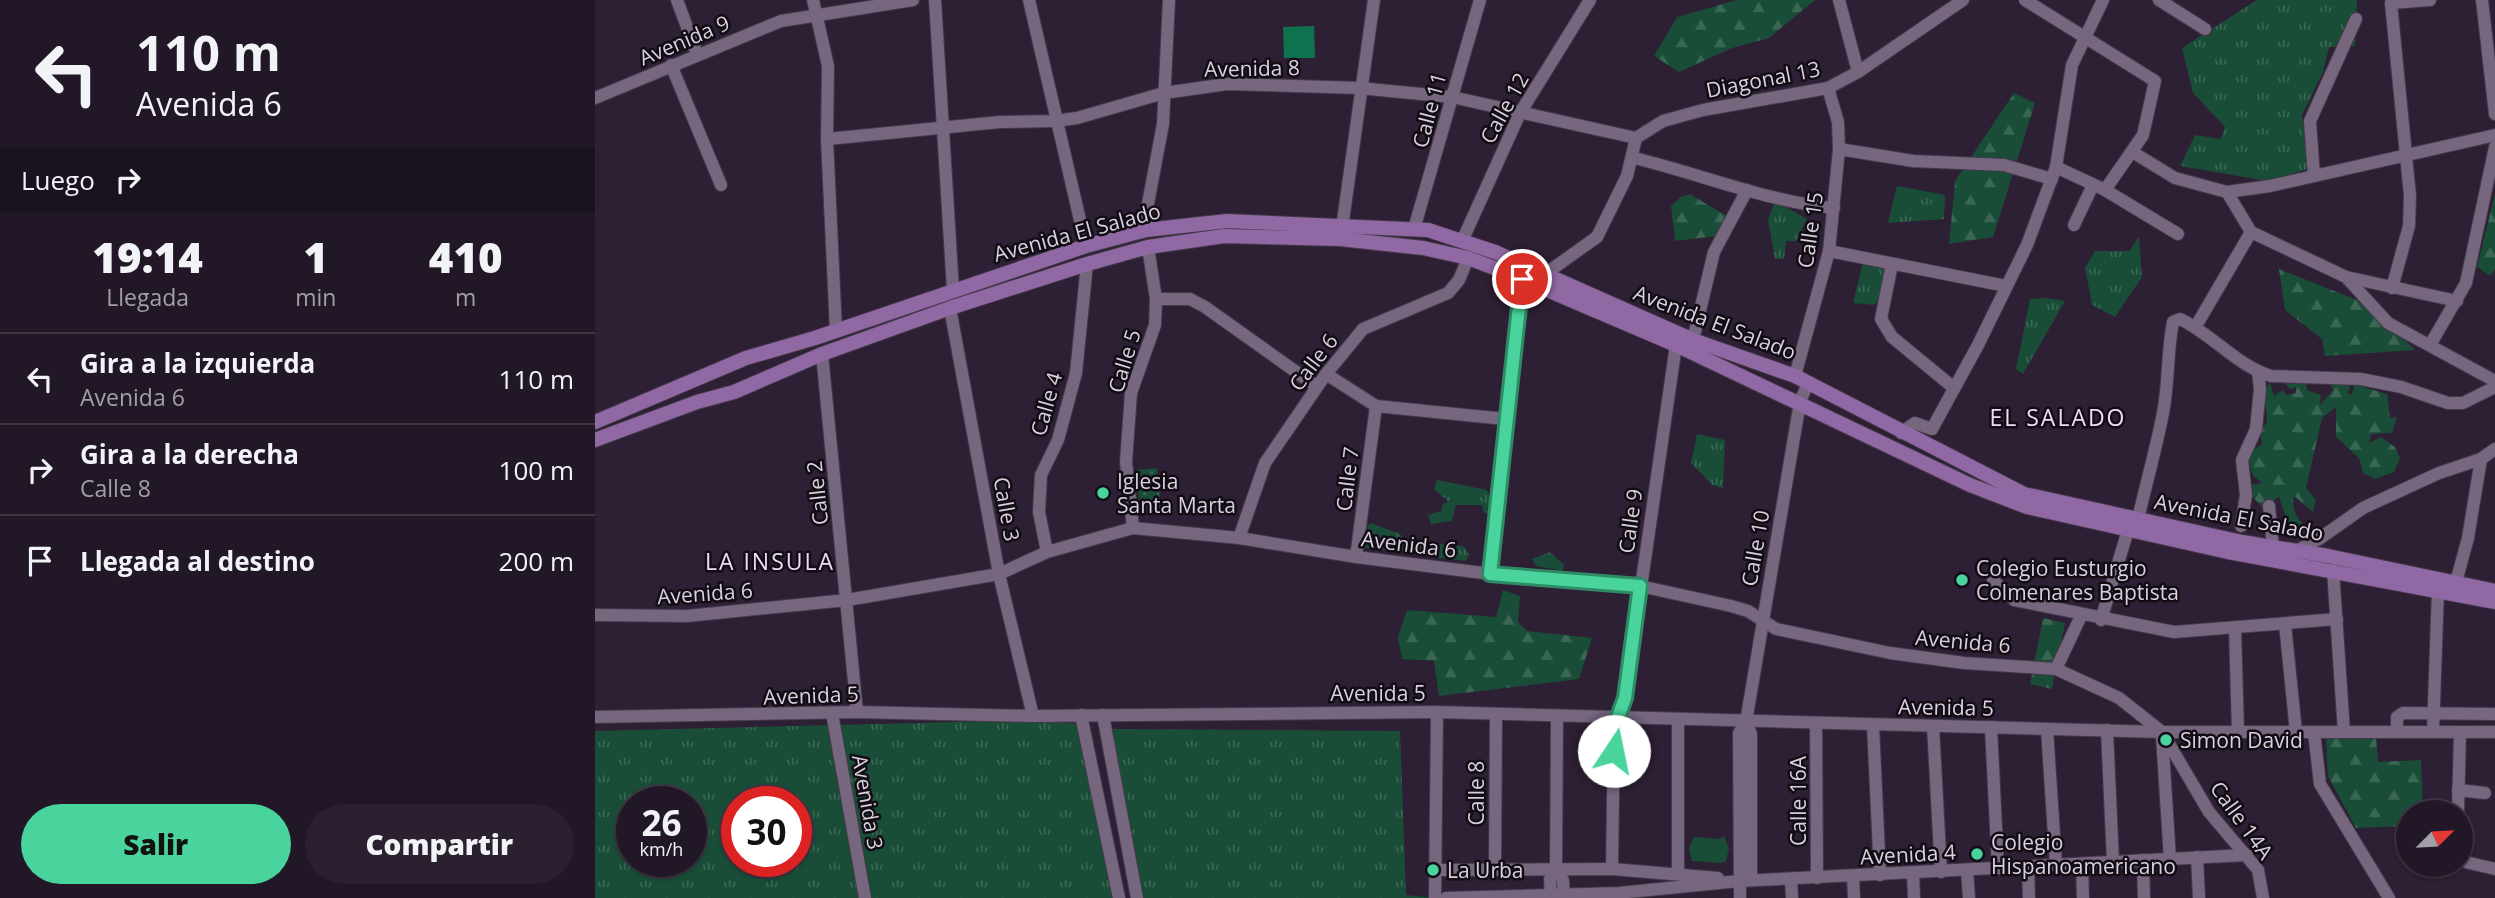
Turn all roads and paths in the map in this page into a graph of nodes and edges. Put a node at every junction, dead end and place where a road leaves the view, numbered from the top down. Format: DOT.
graph roads {
  1 [pos="677,0"];
  2 [pos="813,0"];
  3 [pos="912,0"];
  4 [pos="935,0"];
  5 [pos="1029,0"];
  6 [pos="1169,0"];
  7 [pos="1374,0"];
  8 [pos="1480,0"];
  9 [pos="1590,0"];
  10 [pos="1839,0"];
  11 [pos="1963,0"];
  12 [pos="2025,0"];
  13 [pos="2103,0"];
  14 [pos="2159,0"];
  15 [pos="2430,0"];
  16 [pos="2482,0"];
  17 [pos="817,13"];
  18 [pos="2356,19"];
  19 [pos="2204,29"];
  20 [pos="2084,35"];
  21 [pos="697,54"];
  22 [pos="671,65"];
  23 [pos="1858,72"];
  24 [pos="1359,88"];
  25 [pos="1828,88"];
  26 [pos="597,93"];
  27 [pos="1164,93"];
  28 [pos="1452,97"];
  29 [pos="1520,113"];
  30 [pos="2495,114"];
  31 [pos="1055,121"];
  32 [pos="944,128"];
  33 [pos="2495,135"];
  34 [pos="1636,138"];
  35 [pos="827,139"];
  36 [pos="2495,147"];
  37 [pos="1839,149"];
  38 [pos="2134,153"];
  39 [pos="2405,155"];
  40 [pos="1634,158"];
  41 [pos="2054,173"];
  42 [pos="2313,176"];
  43 [pos="721,185"];
  44 [pos="2099,187"];
  45 [pos="1747,190"];
  46 [pos="2227,192"];
  47 [pos="1834,208"];
  48 [pos="2074,225"];
  49 [pos="1414,229"];
  50 [pos="1146,230"];
  51 [pos="1341,232"];
  52 [pos="2251,232"];
  53 [pos="2178,234"];
  54 [pos="1463,239"];
  55 [pos="1086,246"];
  56 [pos="1148,247"];
  57 [pos="1829,251"];
  58 [pos="1468,258"];
  59 [pos="1087,264"];
  60 [pos="1892,264"];
  61 [pos="1545,274"];
  62 [pos="2346,277"];
  63 [pos="1522,279"];
  64 [pos="2006,286"];
  65 [pos="2392,288"];
  66 [pos="953,289"];
  67 [pos="1156,299"];
  68 [pos="2457,301"];
  69 [pos="950,307"];
  70 [pos="2196,326"];
  71 [pos="836,331"];
  72 [pos="1693,341"];
  73 [pos="1676,345"];
  74 [pos="2430,345"];
  75 [pos="822,354"];
  76 [pos="2258,372"];
  77 [pos="1326,374"];
  78 [pos="1801,379"];
  79 [pos="2495,381"];
  80 [pos="1316,386"];
  81 [pos="2495,387"];
  82 [pos="1954,388"];
  83 [pos="1800,402"];
  84 [pos="1375,406"];
  85 [pos="1505,419"];
  86 [pos="595,422"];
  87 [pos="1901,433"];
  88 [pos="595,440"];
  89 [pos="2495,449"];
  90 [pos="2481,459"];
  91 [pos="2269,506"];
  92 [pos="2133,525"];
  93 [pos="2241,526"];
  94 [pos="1133,528"];
  95 [pos="1239,538"];
  96 [pos="2273,547"];
  97 [pos="2296,551"];
  98 [pos="1047,552"];
  99 [pos="1356,557"];
  100 [pos="2333,570"];
  101 [pos="999,574"];
  102 [pos="1490,574"];
  103 [pos="1993,580"];
  104 [pos="2456,582"];
  105 [pos="1640,586"];
  106 [pos="2438,589"];
  107 [pos="2495,591"];
  108 [pos="847,600"];
  109 [pos="2495,602"];
  110 [pos="595,615"];
  111 [pos="2081,616"];
  112 [pos="2337,618"];
  113 [pos="1762,620"];
  114 [pos="2101,620"];
  115 [pos="2285,624"];
  116 [pos="2235,628"];
  117 [pos="2056,669"];
  118 [pos="2433,711"];
  119 [pos="857,712"];
  120 [pos="1437,712"];
  121 [pos="832,713"];
  122 [pos="2495,714"];
  123 [pos="1081,715"];
  124 [pos="1103,715"];
  125 [pos="1496,715"];
  126 [pos="1033,716"];
  127 [pos="595,717"];
  128 [pos="1557,717"];
  129 [pos="1620,718"];
  130 [pos="1678,720"];
  131 [pos="1746,722"];
  132 [pos="1817,723"];
  133 [pos="1873,725"];
  134 [pos="1933,726"];
  135 [pos="1990,727"];
  136 [pos="2047,729"];
  137 [pos="2107,730"];
  138 [pos="2162,732"];
  139 [pos="2238,732"];
  140 [pos="2296,732"];
  141 [pos="2314,732"];
  142 [pos="2344,732"];
  143 [pos="2397,732"];
  144 [pos="2433,732"];
  145 [pos="2459,732"];
  146 [pos="2495,732"];
  147 [pos="2458,790"];
  148 [pos="2485,793"];
  149 [pos="2458,800"];
  150 [pos="2247,855"];
  151 [pos="2197,857"];
  152 [pos="2170,859"];
  153 [pos="2143,860"];
  154 [pos="2113,862"];
  155 [pos="2082,864"];
  156 [pos="2473,864"];
  157 [pos="2056,865"];
  158 [pos="2028,867"];
  159 [pos="1998,868"];
  160 [pos="1556,869"];
  161 [pos="1612,869"];
  162 [pos="2495,869"];
  163 [pos="1433,870"];
  164 [pos="1495,870"];
  165 [pos="1967,870"];
  166 [pos="1941,872"];
  167 [pos="1678,873"];
  168 [pos="1913,873"];
  169 [pos="1880,875"];
  170 [pos="1853,876"];
  171 [pos="1817,878"];
  172 [pos="1791,879"];
  173 [pos="1745,881"];
  174 [pos="1679,893"];
  175 [pos="1619,895"];
  176 [pos="1496,897"];
  177 [pos="1557,897"];
  178 [pos="865,898"];
  179 [pos="1119,898"];
  180 [pos="1137,898"];
  181 [pos="1435,898"];
  182 [pos="1446,898"];
  183 [pos="1740,898"];
  184 [pos="1792,898"];
  185 [pos="1854,898"];
  186 [pos="1914,898"];
  187 [pos="1969,898"];
  188 [pos="2029,898"];
  189 [pos="2083,898"];
  190 [pos="2144,898"];
  191 [pos="2199,898"];
  192 [pos="2263,898"];
  193 [pos="2389,898"];
  1 -- 21 [label="street"];
  2 -- 17 [label="street"];
  3 -- 17 [label="street, Avenida 9"];
  4 -- 32 [label="street"];
  5 -- 31 [label="street"];
  6 -- 27 [label="street"];
  7 -- 24 [label="street"];
  8 -- 28 [label="street, Calle 11"];
  9 -- 29 [label="street, Calle 12"];
  10 -- 23 [label="street"];
  11 -- 23 [label="street, Diagonal 13"];
  12 -- 20 [label="street"];
  13 -- 20 [label="street"];
  14 -- 19 [label="street"];
  15 -- 39 [label="street"];
  16 -- 30 [label="street"];
  17 -- 21 [label="street, Avenida 9"];
  17 -- 35 [label="street"];
  18 -- 42 [label="street"];
  20 -- 38 [label="street"];
  20 -- 41 [label="street"];
  21 -- 22 [label="street, Avenida 9"];
  22 -- 26 [label="street, Avenida 9"];
  22 -- 43 [label="street"];
  23 -- 25 [label="street, Diagonal 13"];
  24 -- 27 [label="street, Avenida 8"];
  24 -- 28 [label="street, Avenida 8"];
  24 -- 51 [label="street"];
  25 -- 34 [label="street, Diagonal 13"];
  25 -- 37 [label="street, Calle 15"];
  27 -- 31 [label="street, Avenida 8"];
  27 -- 50 [label="street"];
  28 -- 29 [label="street, Avenida 8"];
  28 -- 49 [label="street, Calle 11"];
  29 -- 34 [label="street, Avenida 8"];
  29 -- 54 [label="street, Calle 12"];
  31 -- 32 [label="street, Avenida 8"];
  31 -- 55 [label="street"];
  32 -- 35 [label="street, Avenida 8"];
  32 -- 66 [label="street"];
  33 -- 39 [label="street"];
  34 -- 40 [label="street"];
  35 -- 71 [label="street"];
  36 -- 68 [label="street"];
  37 -- 41 [label="street"];
  37 -- 47 [label="street, Calle 15"];
  38 -- 44 [label="street"];
  38 -- 46 [label="street"];
  39 -- 42 [label="street"];
  39 -- 65 [label="street"];
  40 -- 45 [label="street"];
  40 -- 61 [label="street"];
  41 -- 44 [label="street"];
  41 -- 64 [label="street"];
  42 -- 46 [label="street"];
  44 -- 48 [label="street"];
  44 -- 53 [label="street"];
  45 -- 47 [label="street"];
  45 -- 72 [label="street"];
  46 -- 52 [label="street"];
  47 -- 57 [label="street, Calle 15"];
  49 -- 51 [label="main road, Avenida El Salado"];
  49 -- 54 [label="main road, Avenida El Salado"];
  50 -- 51 [label="main road, Avenida El Salado"];
  50 -- 55 [label="main road, Avenida El Salado"];
  51 -- 56 [label="main road, Avenida El Salado"];
  51 -- 58 [label="main road, Avenida El Salado"];
  52 -- 62 [label="street"];
  52 -- 70 [label="street"];
  54 -- 61 [label="main road, Avenida El Salado"];
  55 -- 66 [label="main road, Avenida El Salado"];
  56 -- 59 [label="main road, Avenida El Salado"];
  56 -- 67 [label="street, Calle 5"];
  57 -- 60 [label="street"];
  57 -- 78 [label="street, Calle 15"];
  58 -- 63 [label="main road, Avenida El Salado"];
  58 -- 77 [label="street, Calle 6"];
  59 -- 69 [label="main road, Avenida El Salado"];
  59 -- 98 [label="street, Calle 4"];
  60 -- 64 [label="street"];
  60 -- 82 [label="street"];
  61 -- 72 [label="main road, Avenida El Salado"];
  62 -- 65 [label="street"];
  62 -- 74 [label="street"];
  63 -- 73 [label="main road, Avenida El Salado"];
  63 -- 85 [label="street"];
  64 -- 82 [label="street"];
  65 -- 68 [label="street"];
  66 -- 71 [label="main road, Avenida El Salado"];
  67 -- 80 [label="street"];
  67 -- 94 [label="street, Calle 5"];
  68 -- 74 [label="street"];
  69 -- 75 [label="main road, Avenida El Salado"];
  69 -- 101 [label="street, Calle 3"];
  70 -- 76 [label="street"];
  70 -- 92 [label="street"];
  71 -- 86 [label="main road, Avenida El Salado"];
  72 -- 78 [label="main road, Avenida El Salado"];
  73 -- 83 [label="main road, Avenida El Salado"];
  73 -- 105 [label="street, Calle 9"];
  74 -- 79 [label="street"];
  75 -- 88 [label="main road, Avenida El Salado"];
  75 -- 108 [label="street, Calle 2"];
  76 -- 81 [label="street"];
  76 -- 93 [label="street"];
  77 -- 80 [label="street, Calle 6"];
  77 -- 84 [label="street"];
  78 -- 83 [label="street, Calle 10"];
  78 -- 87 [label="main road, Avenida El Salado"];
  80 -- 95 [label="street, Calle 6"];
  82 -- 87 [label="street"];
  83 -- 92 [label="main road, Avenida El Salado"];
  83 -- 113 [label="street, Calle 10"];
  84 -- 85 [label="street"];
  84 -- 99 [label="street, Calle 7"];
  85 -- 102 [label="street"];
  87 -- 92 [label="main road, Avenida El Salado"];
  89 -- 90 [label="street"];
  90 -- 97 [label="street"];
  90 -- 104 [label="street"];
  91 -- 96 [label="street"];
  92 -- 96 [label="main road, Avenida El Salado"];
  92 -- 100 [label="main road, Avenida El Salado"];
  92 -- 114 [label="street"];
  94 -- 95 [label="street, Avenida 6"];
  94 -- 98 [label="street, Avenida 6"];
  95 -- 99 [label="street, Avenida 6"];
  96 -- 97 [label="main road, Avenida El Salado"];
  97 -- 104 [label="main road, Avenida El Salado"];
  98 -- 101 [label="street, Avenida 6"];
  99 -- 102 [label="street, Avenida 6"];
  100 -- 106 [label="main road, Avenida El Salado"];
  100 -- 112 [label="street"];
  101 -- 108 [label="street, Avenida 6"];
  101 -- 126 [label="street, Calle 3"];
  102 -- 105 [label="street, Avenida 6"];
  103 -- 111 [label="street"];
  104 -- 107 [label="main road, Avenida El Salado"];
  105 -- 113 [label="street, Avenida 6"];
  105 -- 129 [label="street, Calle 9"];
  106 -- 109 [label="main road, Avenida El Salado"];
  106 -- 118 [label="street"];
  108 -- 110 [label="street, Avenida 6"];
  108 -- 119 [label="street, Calle 2"];
  111 -- 114 [label="street"];
  111 -- 117 [label="street"];
  112 -- 115 [label="street"];
  112 -- 142 [label="street"];
  113 -- 117 [label="street, Avenida 6"];
  113 -- 131 [label="street, Calle 10"];
  114 -- 116 [label="street"];
  115 -- 116 [label="street"];
  115 -- 140 [label="street"];
  116 -- 139 [label="street"];
  117 -- 138 [label="street, Avenida 6"];
  118 -- 122 [label="street"];
  118 -- 143 [label="street"];
  118 -- 144 [label="street"];
  119 -- 121 [label="street, Avenida 5"];
  119 -- 126 [label="street, Avenida 5"];
  120 -- 124 [label="street, Avenida 5"];
  120 -- 125 [label="street, Avenida 5"];
  120 -- 163 [label="street"];
  121 -- 127 [label="street, Avenida 5"];
  121 -- 178 [label="street, Avenida 3"];
  123 -- 124 [label="street, Avenida 5"];
  123 -- 126 [label="street, Avenida 5"];
  123 -- 179 [label="street"];
  124 -- 180 [label="street"];
  125 -- 128 [label="street, Avenida 5"];
  125 -- 164 [label="street, Calle 8"];
  128 -- 129 [label="street, Avenida 5"];
  128 -- 160 [label="street"];
  129 -- 130 [label="street, Avenida 5"];
  129 -- 161 [label="street, Calle 9"];
  130 -- 131 [label="street, Avenida 5"];
  130 -- 167 [label="street"];
  131 -- 132 [label="street, Avenida 5"];
  131 -- 173 [label="street, Calle 10"];
  132 -- 133 [label="street, Avenida 5"];
  132 -- 171 [label="street, Calle 16A"];
  133 -- 134 [label="street, Avenida 5"];
  133 -- 169 [label="street"];
  134 -- 135 [label="street, Avenida 5"];
  134 -- 166 [label="street"];
  135 -- 136 [label="street, Avenida 5"];
  135 -- 159 [label="street"];
  136 -- 137 [label="street, Avenida 5"];
  136 -- 157 [label="street"];
  137 -- 138 [label="street, Avenida 5"];
  137 -- 154 [label="street"];
  138 -- 139 [label="street"];
  138 -- 150 [label="street, Calle 14A"];
  138 -- 152 [label="street"];
  139 -- 140 [label="street"];
  140 -- 141 [label="street"];
  141 -- 142 [label="street"];
  141 -- 193 [label="street"];
  142 -- 143 [label="street"];
  143 -- 144 [label="street"];
  144 -- 145 [label="street"];
  145 -- 146 [label="street"];
  145 -- 147 [label="street"];
  147 -- 148 [label="street"];
  147 -- 149 [label="street"];
  150 -- 151 [label="street, Avenida 4"];
  150 -- 192 [label="street, Calle 14A"];
  151 -- 152 [label="street, Avenida 4"];
  151 -- 191 [label="street"];
  152 -- 153 [label="street, Avenida 4"];
  153 -- 154 [label="street, Avenida 4"];
  153 -- 190 [label="street"];
  154 -- 155 [label="street, Avenida 4"];
  155 -- 157 [label="street, Avenida 4"];
  155 -- 189 [label="street"];
  156 -- 162 [label="street"];
  157 -- 158 [label="street, Avenida 4"];
  158 -- 159 [label="street, Avenida 4"];
  158 -- 188 [label="street"];
  159 -- 165 [label="street, Avenida 4"];
  160 -- 161 [label="street, Avenida 4"];
  160 -- 164 [label="street, Avenida 4"];
  160 -- 177 [label="street"];
  161 -- 167 [label="street, Avenida 4"];
  163 -- 164 [label="street, Avenida 4"];
  163 -- 181 [label="street"];
  165 -- 166 [label="street, Avenida 4"];
  165 -- 187 [label="street"];
  166 -- 168 [label="street, Avenida 4"];
  167 -- 173 [label="street, Avenida 4"];
  168 -- 169 [label="street, Avenida 4"];
  168 -- 186 [label="street"];
  169 -- 170 [label="street, Avenida 4"];
  170 -- 171 [label="street, Avenida 4"];
  170 -- 185 [label="street"];
  171 -- 172 [label="street, Avenida 4"];
  172 -- 173 [label="street, Avenida 4"];
  172 -- 184 [label="street"];
  173 -- 174 [label="street, Avenida 4"];
  173 -- 183 [label="street, Calle 10"];
  174 -- 175 [label="street, Avenida 4"];
  175 -- 177 [label="street, Avenida 4"];
  176 -- 177 [label="street, Avenida 4"];
  176 -- 182 [label="street, Avenida 4"];
}
